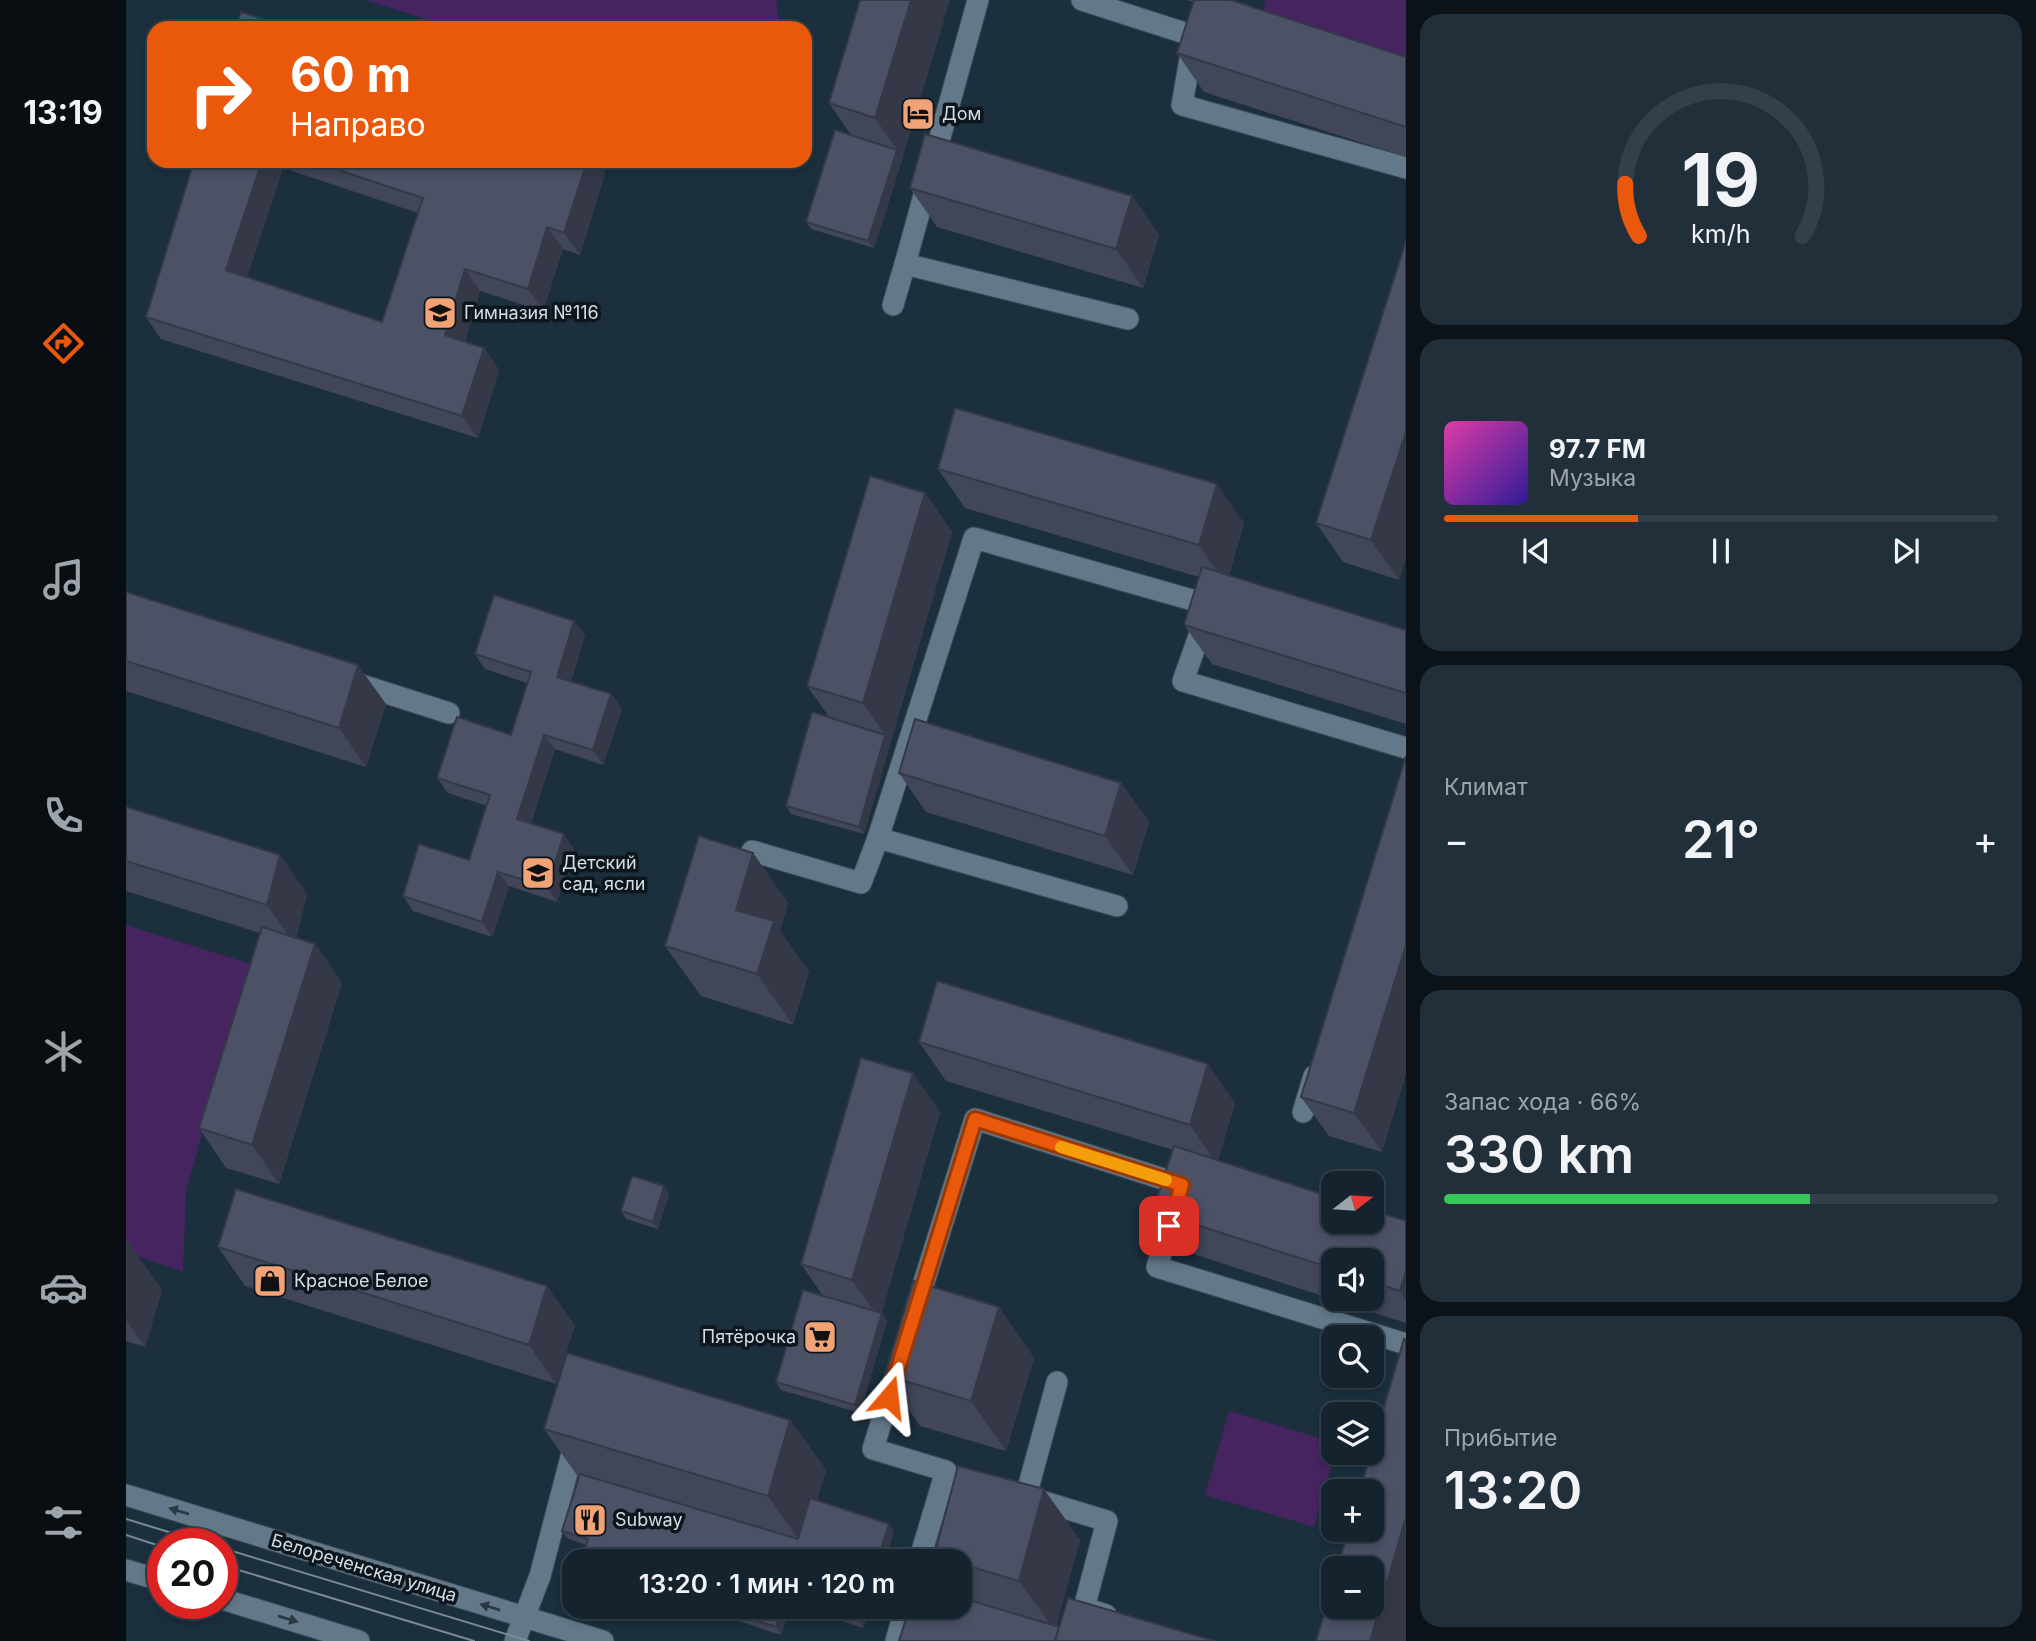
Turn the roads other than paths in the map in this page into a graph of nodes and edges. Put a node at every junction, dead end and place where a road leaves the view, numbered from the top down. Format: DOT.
graph roads {
  1 [pos="978,0"];
  2 [pos="1082,0"];
  3 [pos="1406,168"];
  4 [pos="905,264"];
  5 [pos="892,304"];
  6 [pos="1128,318"];
  7 [pos="334,676"];
  8 [pos="449,713"];
  9 [pos="1406,748"];
  10 [pos="878,838"];
  11 [pos="752,851"];
  12 [pos="1117,906"];
  13 [pos="1320,1059"];
  14 [pos="1303,1112"];
  15 [pos="1403,1348"];
  16 [pos="1057,1382"];
  17 [pos="582,1416"];
  18 [pos="946,1471"];
  19 [pos="972,1479"];
  20 [pos="126,1495"];
  21 [pos="923,1549"];
  22 [pos="126,1570"];
  23 [pos="147,1576"];
  24 [pos="238,1605"];
  25 [pos="522,1617"];
  26 [pos="902,1619"];
  27 [pos="1121,1619"];
  28 [pos="359,1641"];
  29 [pos="515,1641"];
  30 [pos="603,1641"];
  31 [pos="896,1641"];
  1 -- 4 [label="street"];
  2 -- 3 [label="street"];
  4 -- 5 [label="street"];
  4 -- 6 [label="street"];
  7 -- 8 [label="street"];
  9 -- 10 [label="street"];
  10 -- 11 [label="street"];
  10 -- 12 [label="street"];
  13 -- 14 [label="street"];
  15 -- 18 [label="street"];
  16 -- 27 [label="street"];
  17 -- 25 [label="street"];
  18 -- 19 [label="street"];
  18 -- 21 [label="street"];
  25 -- 20 [label="street, Белореченская улица, one-way"];
  22 -- 23 [label="street"];
  24 -- 28 [label="street, one-way"];
  25 -- 29 [label="street"];
  25 -- 30 [label="street, Белореченская улица"];
  26 -- 31 [label="street"];
}
